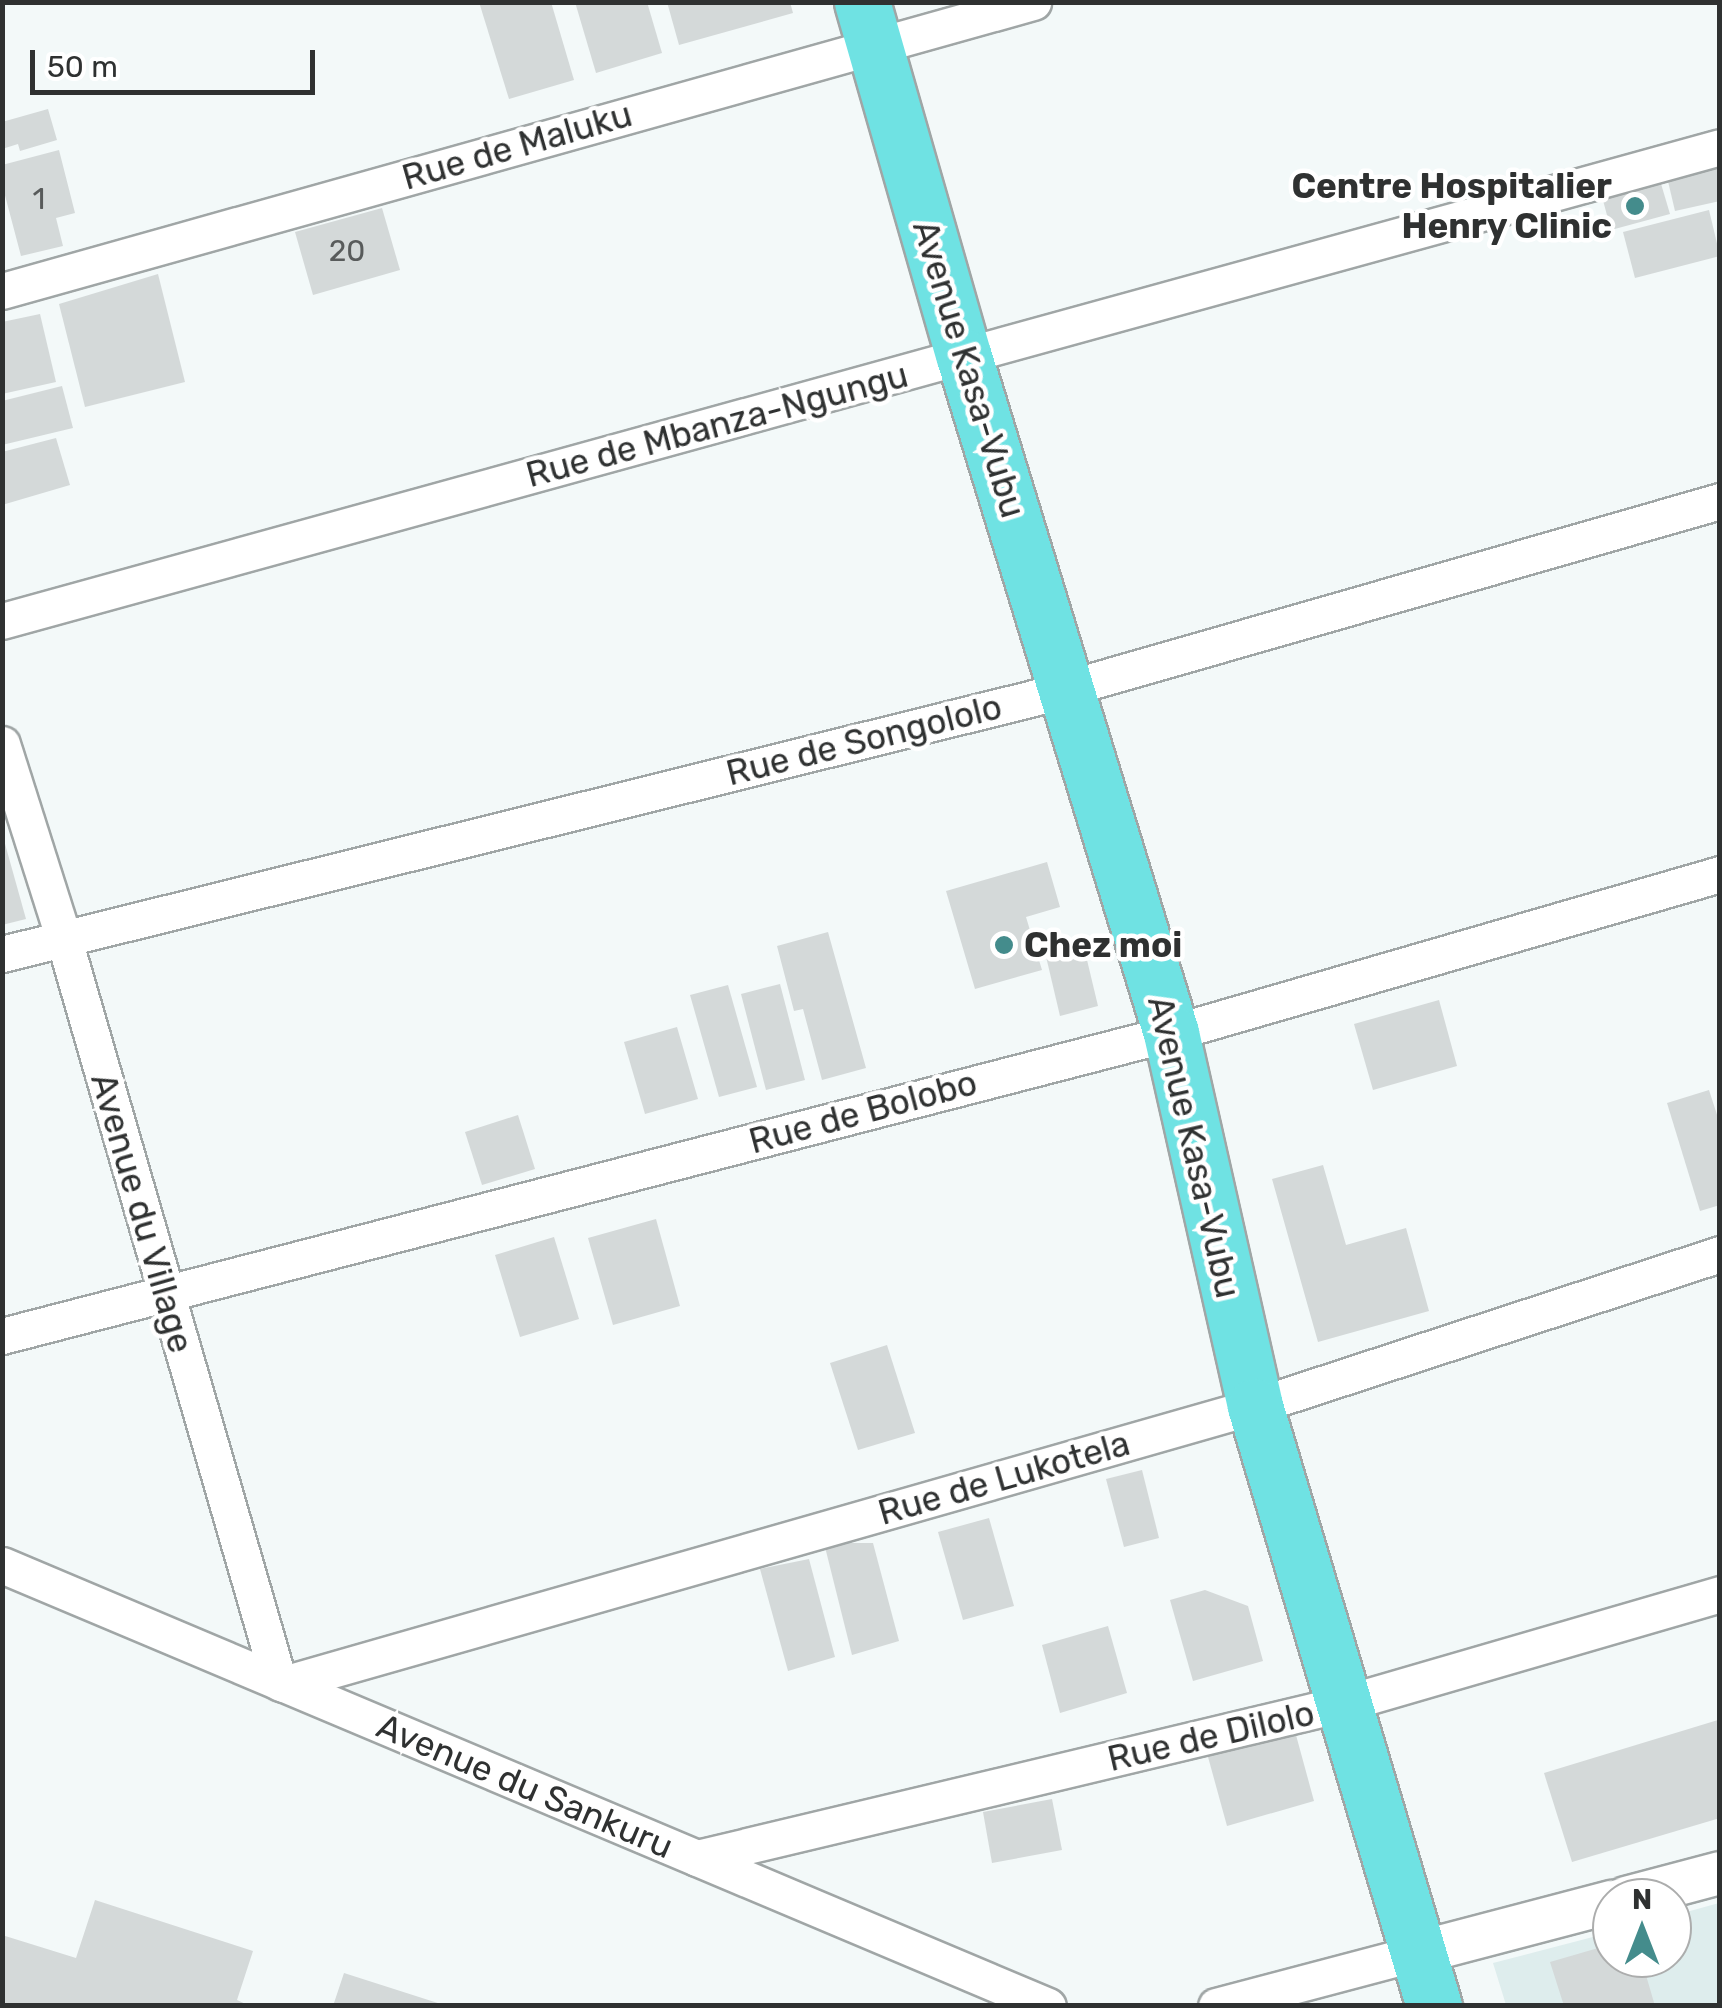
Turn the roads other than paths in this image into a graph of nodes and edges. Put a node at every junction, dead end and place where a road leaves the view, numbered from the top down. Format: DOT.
graph roads {
  1 [pos="1033,2"];
  2 [pos="868,24"];
  3 [pos="1720,147"];
  4 [pos="2,291"];
  5 [pos="964,358"];
  6 [pos="1720,501"];
  7 [pos="2,621"];
  8 [pos="1066,688"];
  9 [pos="2,744"];
  10 [pos="1720,874"];
  11 [pos="63,936"];
  12 [pos="2,954"];
  13 [pos="1171,1033"];
  14 [pos="1720,1254"];
  15 [pos="165,1294"];
  16 [pos="2,1336"];
  17 [pos="1255,1406"];
  18 [pos="2,1566"];
  19 [pos="1720,1594"];
  20 [pos="281,1683"];
  21 [pos="1342,1704"];
  22 [pos="697,1858"];
  23 [pos="1720,1873"];
  24 [pos="1692,1880"];
  25 [pos="1592,1907"];
  26 [pos="1433,1949"];
  27 [pos="1048,2006"];
  28 [pos="1216,2006"];
  29 [pos="1434,2006"];
  1 -- 2 [label="street, Rue de Maluku"];
  2 -- 4 [label="street, Rue de Maluku"];
  2 -- 5 [label="main road, Avenue Kasa-Vubu"];
  3 -- 5 [label="street, Rue de Mbanza-Ngungu"];
  5 -- 7 [label="street, Rue de Mbanza-Ngungu"];
  5 -- 8 [label="main road, Avenue Kasa-Vubu"];
  6 -- 8 [label="street, Rue de Songololo"];
  8 -- 11 [label="street, Rue de Songololo"];
  8 -- 13 [label="main road, Avenue Kasa-Vubu"];
  9 -- 11 [label="street, Avenue du Village"];
  10 -- 13 [label="street, Rue de Bolobo"];
  11 -- 12 [label="street, Rue de Songololo"];
  11 -- 15 [label="street, Avenue du Village"];
  13 -- 15 [label="street, Rue de Bolobo"];
  13 -- 17 [label="main road, Avenue Kasa-Vubu"];
  14 -- 17 [label="street, Rue de Lukotela"];
  15 -- 16 [label="street, Rue de Bolobo"];
  15 -- 20 [label="street, Avenue du Village"];
  17 -- 20 [label="street, Rue de Lukotela"];
  17 -- 21 [label="main road, Avenue Kasa-Vubu"];
  18 -- 20 [label="street, Avenue du Sankuru"];
  19 -- 21 [label="street, Rue de Dilolo"];
  20 -- 22 [label="street, Avenue du Sankuru"];
  21 -- 22 [label="street, Rue de Dilolo"];
  21 -- 26 [label="main road, Avenue Kasa-Vubu"];
  22 -- 27 [label="street, Avenue du Sankuru"];
  23 -- 24 [label="street"];
  25 -- 26 [label="street"];
  26 -- 28 [label="street"];
  26 -- 29 [label="main road, Avenue Kasa-Vubu"];
}
